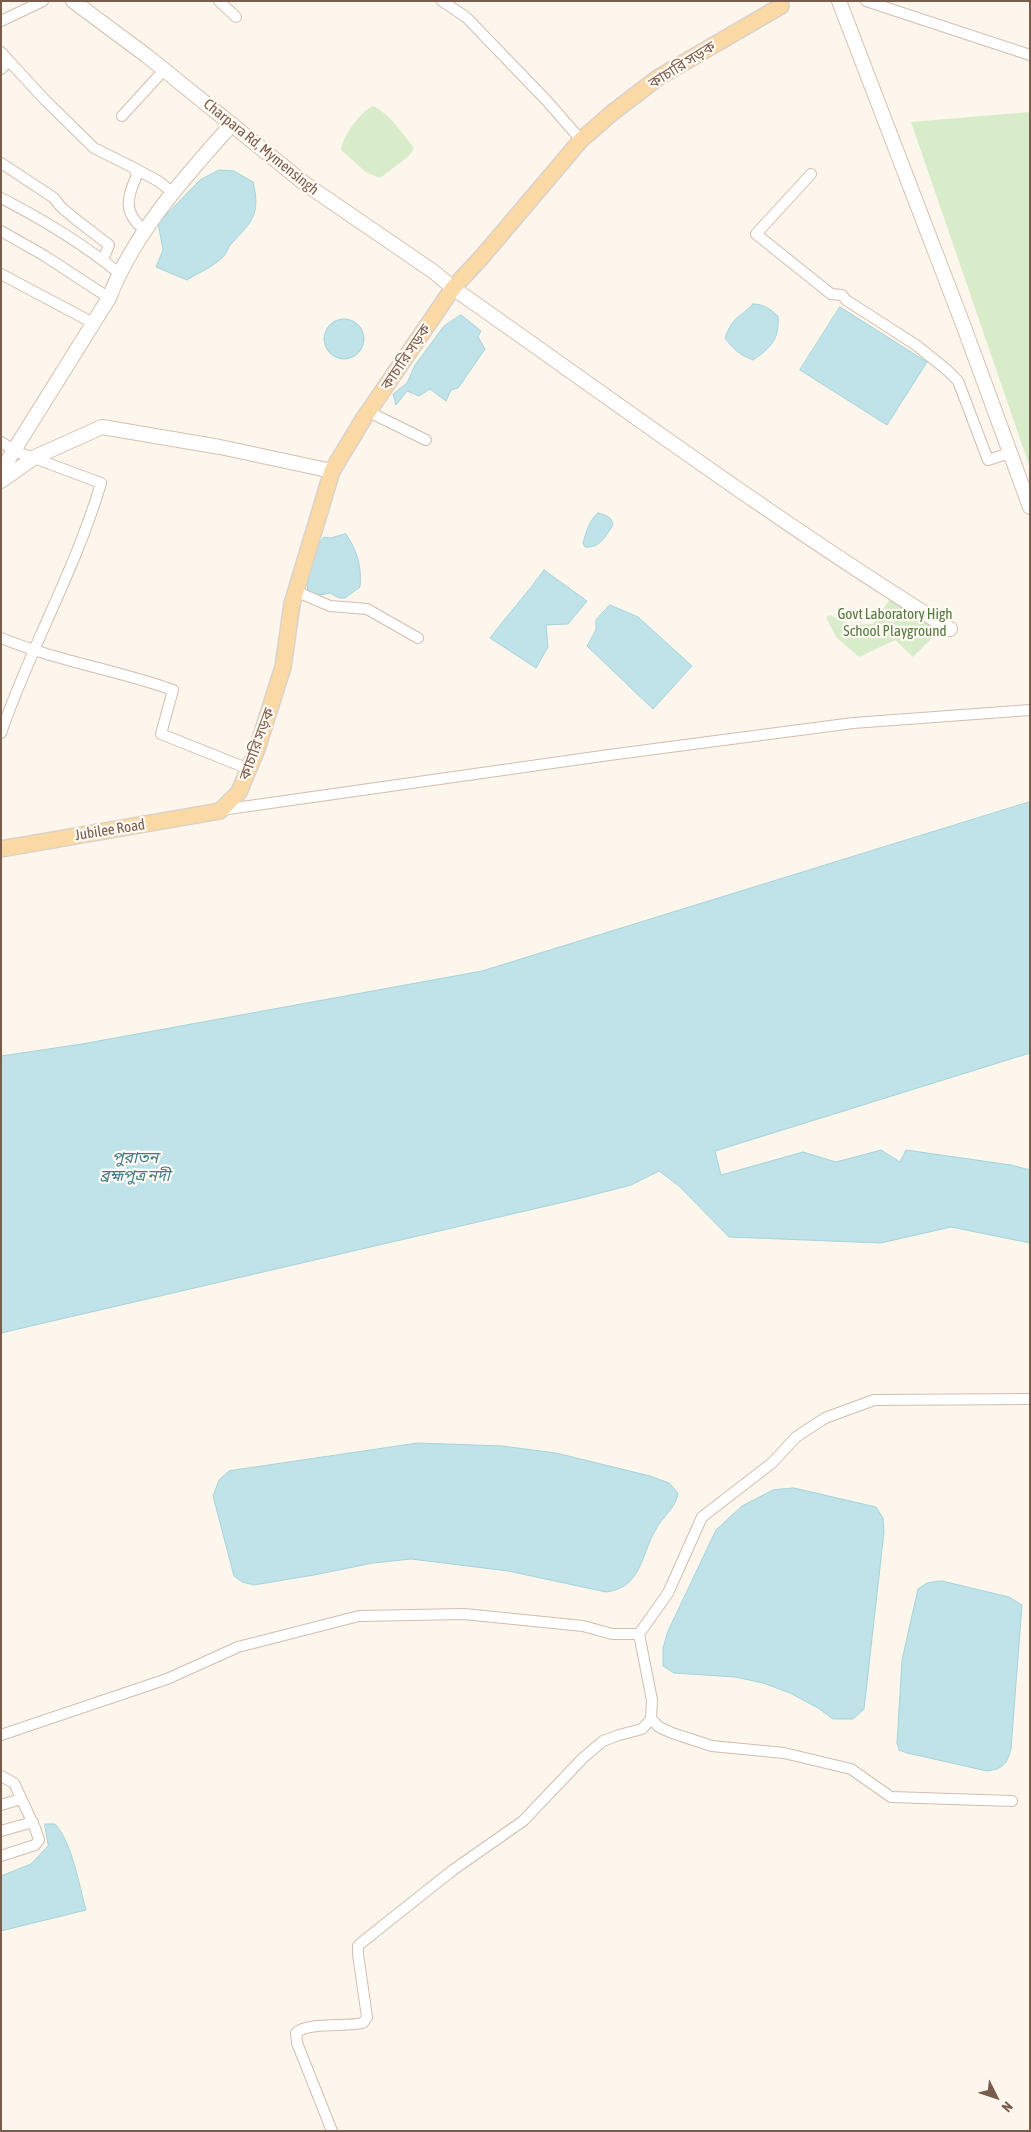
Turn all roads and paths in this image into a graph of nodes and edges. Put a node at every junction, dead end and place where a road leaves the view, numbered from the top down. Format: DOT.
graph roads {
  1 [pos="43,1"];
  2 [pos="73,1"];
  3 [pos="219,1"];
  4 [pos="442,1"];
  5 [pos="839,1"];
  6 [pos="866,1"];
  7 [pos="783,2"];
  8 [pos="236,17"];
  9 [pos="1,21"];
  10 [pos="1,52"];
  11 [pos="1030,55"];
  12 [pos="9,61"];
  13 [pos="1,69"];
  14 [pos="164,70"];
  15 [pos="122,116"];
  16 [pos="232,124"];
  17 [pos="581,140"];
  18 [pos="1,163"];
  19 [pos="134,168"];
  20 [pos="811,174"];
  21 [pos="172,192"];
  22 [pos="1,198"];
  23 [pos="1,231"];
  24 [pos="146,231"];
  25 [pos="103,260"];
  26 [pos="119,273"];
  27 [pos="1,274"];
  28 [pos="453,288"];
  29 [pos="109,298"];
  30 [pos="93,324"];
  31 [pos="369,412"];
  32 [pos="426,440"];
  33 [pos="1,442"];
  34 [pos="15,451"];
  35 [pos="1010,453"];
  36 [pos="35,457"];
  37 [pos="332,471"];
  38 [pos="1,472"];
  39 [pos="1,481"];
  40 [pos="1030,507"];
  41 [pos="295,591"];
  42 [pos="950,629"];
  43 [pos="1,638"];
  44 [pos="418,638"];
  45 [pos="33,651"];
  46 [pos="1030,710"];
  47 [pos="1,733"];
  48 [pos="248,769"];
  49 [pos="220,810"];
  50 [pos="1,850"];
  51 [pos="1030,1399"];
  52 [pos="639,1634"];
  53 [pos="651,1719"];
  54 [pos="1,1734"];
  55 [pos="1,1776"];
  56 [pos="21,1799"];
  57 [pos="1012,1801"];
  58 [pos="1,1805"];
  59 [pos="33,1822"];
  60 [pos="1,1831"];
  61 [pos="1,1856"];
  62 [pos="332,2131"];
  1 -- 9 [label="street"];
  2 -- 14 [label="street, Charpara Rd, Mymensingh"];
  3 -- 8 [label="street"];
  4 -- 17 [label="street"];
  5 -- 35 [label="street"];
  6 -- 11 [label="street"];
  7 -- 17 [label="main road, কাচারি সড়ক"];
  10 -- 12 [label="street"];
  12 -- 13 [label="street"];
  12 -- 19 [label="street"];
  14 -- 15 [label="street"];
  14 -- 16 [label="street, Charpara Rd, Mymensingh"];
  16 -- 21 [label="street"];
  16 -- 28 [label="street, Charpara Rd, Mymensingh"];
  17 -- 28 [label="main road, কাচারি সড়ক"];
  18 -- 25 [label="street"];
  19 -- 21 [label="street"];
  19 -- 24 [label="street"];
  20 -- 35 [label="street"];
  21 -- 24 [label="street"];
  22 -- 25 [label="street"];
  23 -- 29 [label="street"];
  24 -- 26 [label="street"];
  25 -- 26 [label="street"];
  26 -- 29 [label="street"];
  27 -- 30 [label="street"];
  28 -- 31 [label="main road, কাচারি সড়ক"];
  28 -- 42 [label="street, Charpara Rd, Mymensingh"];
  29 -- 30 [label="street"];
  30 -- 34 [label="street"];
  31 -- 32 [label="street"];
  31 -- 37 [label="main road, কাচারি সড়ক"];
  33 -- 34 [label="street"];
  34 -- 36 [label="street"];
  34 -- 38 [label="street"];
  35 -- 40 [label="street"];
  36 -- 37 [label="street"];
  36 -- 39 [label="street"];
  36 -- 45 [label="street"];
  37 -- 41 [label="main road, কাচারি সড়ক"];
  41 -- 44 [label="street"];
  41 -- 48 [label="main road, কাচারি সড়ক"];
  43 -- 45 [label="street"];
  45 -- 47 [label="street"];
  45 -- 48 [label="street"];
  46 -- 49 [label="street"];
  48 -- 49 [label="main road, কাচারি সড়ক"];
  49 -- 50 [label="main road, Jubilee Road"];
  51 -- 52 [label="street"];
  52 -- 53 [label="street"];
  52 -- 54 [label="street"];
  53 -- 57 [label="street"];
  53 -- 62 [label="street"];
  55 -- 56 [label="street"];
  56 -- 58 [label="street"];
  56 -- 59 [label="street"];
  59 -- 60 [label="street"];
  59 -- 61 [label="street"];
}
